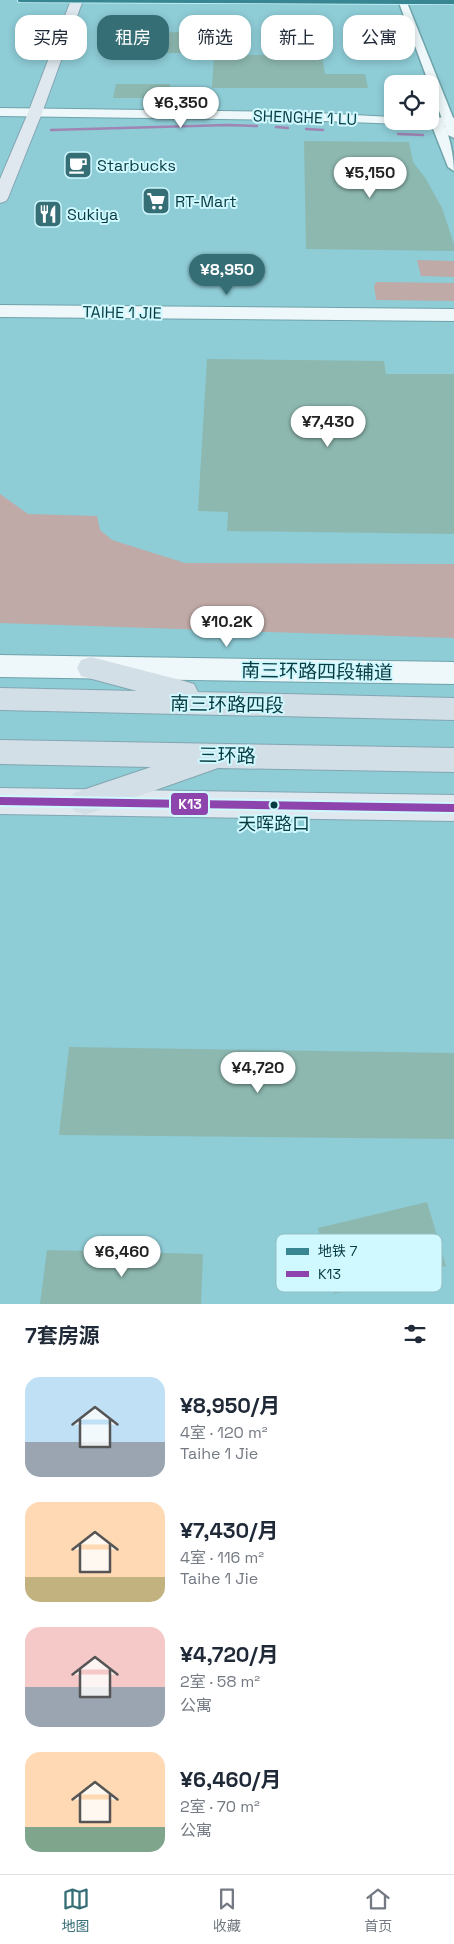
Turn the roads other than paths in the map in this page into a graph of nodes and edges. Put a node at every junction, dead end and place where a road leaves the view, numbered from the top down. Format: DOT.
graph roads {
  1 [pos="67,0"];
  2 [pos="77,0"];
  3 [pos="391,0"];
  4 [pos="402,0"];
  5 [pos="448,0"];
  6 [pos="454,0"];
  7 [pos="420,75"];
  8 [pos="0,108"];
  9 [pos="29,111"];
  10 [pos="0,112"];
  11 [pos="384,116"];
  12 [pos="443,119"];
  13 [pos="0,161"];
  14 [pos="454,167"];
  15 [pos="0,198"];
  16 [pos="0,311"];
  17 [pos="454,315"];
  18 [pos="0,666"];
  19 [pos="91,668"];
  20 [pos="454,673"];
  21 [pos="0,699"];
  22 [pos="232,704"];
  23 [pos="454,709"];
  24 [pos="0,752"];
  25 [pos="228,754"];
  26 [pos="454,760"];
  27 [pos="0,802"];
  28 [pos="85,802"];
  29 [pos="0,807"];
  30 [pos="454,808"];
  1 -- 9 [label="main road"];
  2 -- 9 [label="main road"];
  3 -- 7 [label="street"];
  4 -- 12 [label="street"];
  5 -- 6 [label="main road"];
  8 -- 9 [label="main road"];
  9 -- 10 [label="main road"];
  9 -- 11 [label="main road, SHENGHE 1 LU"];
  9 -- 12 [label="main road, SHENGHE 1 LU"];
  9 -- 13 [label="main road"];
  9 -- 15 [label="main road"];
  12 -- 14 [label="street"];
  16 -- 17 [label="main road, TAIHE 1 JIE"];
  18 -- 19 [label="main road, 南三环路四段辅道"];
  19 -- 20 [label="main road, 南三环路四段辅道"];
  19 -- 22 [label="highway"];
  21 -- 22 [label="highway, 南三环路四段"];
  22 -- 23 [label="highway, 南三环路四段"];
  24 -- 25 [label="highway, 三环路"];
  25 -- 26 [label="highway, 三环路"];
  25 -- 28 [label="highway"];
  27 -- 28 [label="main road"];
  28 -- 29 [label="main road"];
  28 -- 30 [label="main road"];
}
